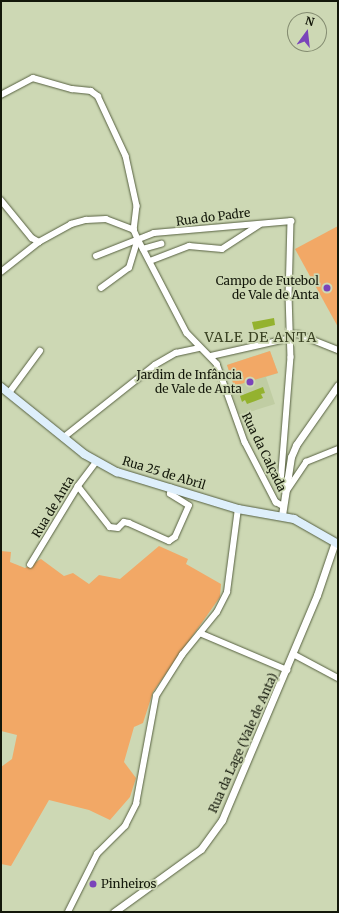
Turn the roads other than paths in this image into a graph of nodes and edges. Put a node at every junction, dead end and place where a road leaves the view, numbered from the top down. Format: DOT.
graph roads {
  1 [pos="1,95"];
  2 [pos="1,200"];
  3 [pos="261,223"];
  4 [pos="134,230"];
  5 [pos="138,239"];
  6 [pos="38,242"];
  7 [pos="160,244"];
  8 [pos="143,249"];
  9 [pos="96,256"];
  10 [pos="150,261"];
  11 [pos="1,272"];
  12 [pos="101,288"];
  13 [pos="291,336"];
  14 [pos="199,348"];
  15 [pos="40,350"];
  16 [pos="338,350"];
  17 [pos="211,356"];
  18 [pos="338,385"];
  19 [pos="1,386"];
  20 [pos="9,393"];
  21 [pos="64,438"];
  22 [pos="338,449"];
  23 [pos="96,462"];
  24 [pos="78,486"];
  25 [pos="171,488"];
  26 [pos="286,492"];
  27 [pos="283,506"];
  28 [pos="238,509"];
  29 [pos="282,515"];
  30 [pos="336,543"];
  31 [pos="30,565"];
  32 [pos="200,633"];
  33 [pos="293,654"];
  34 [pos="287,670"];
  35 [pos="338,678"];
  36 [pos="68,912"];
  37 [pos="114,912"];
  1 -- 4 [label="street"];
  2 -- 6 [label="street"];
  3 -- 5 [label="street, Rua do Padre"];
  3 -- 10 [label="street"];
  3 -- 13 [label="street, Rua do Padre"];
  4 -- 5 [label="street, Rua da Calçada"];
  4 -- 6 [label="street"];
  5 -- 8 [label="street, Rua da Calçada"];
  5 -- 9 [label="street, Rua do Padre"];
  5 -- 12 [label="street"];
  6 -- 11 [label="street"];
  7 -- 8 [label="street"];
  8 -- 10 [label="street, Rua da Calçada"];
  10 -- 14 [label="street, Rua da Calçada"];
  13 -- 16 [label="street"];
  13 -- 17 [label="street"];
  13 -- 26 [label="street"];
  14 -- 17 [label="street, Rua da Calçada"];
  14 -- 21 [label="street"];
  15 -- 20 [label="street"];
  17 -- 27 [label="street, Rua da Calçada"];
  18 -- 26 [label="street"];
  19 -- 20 [label="main road, Rua 25 de Abril"];
  20 -- 21 [label="main road, Rua 25 de Abril"];
  21 -- 23 [label="main road, Rua 25 de Abril"];
  22 -- 26 [label="street"];
  23 -- 24 [label="street, Rua de Anta"];
  23 -- 25 [label="main road, Rua 25 de Abril"];
  24 -- 25 [label="street"];
  24 -- 31 [label="street, Rua de Anta"];
  25 -- 28 [label="main road, Rua 25 de Abril"];
  26 -- 27 [label="street"];
  27 -- 29 [label="street"];
  28 -- 29 [label="main road, Rua 25 de Abril"];
  28 -- 32 [label="street"];
  29 -- 30 [label="main road, Rua 25 de Abril"];
  30 -- 33 [label="street, Rua da Lage (Vale de Anta)"];
  32 -- 34 [label="street"];
  32 -- 36 [label="street"];
  33 -- 34 [label="street, Rua da Lage (Vale de Anta)"];
  33 -- 35 [label="street"];
  34 -- 37 [label="street, Rua da Lage (Vale de Anta)"];
}
